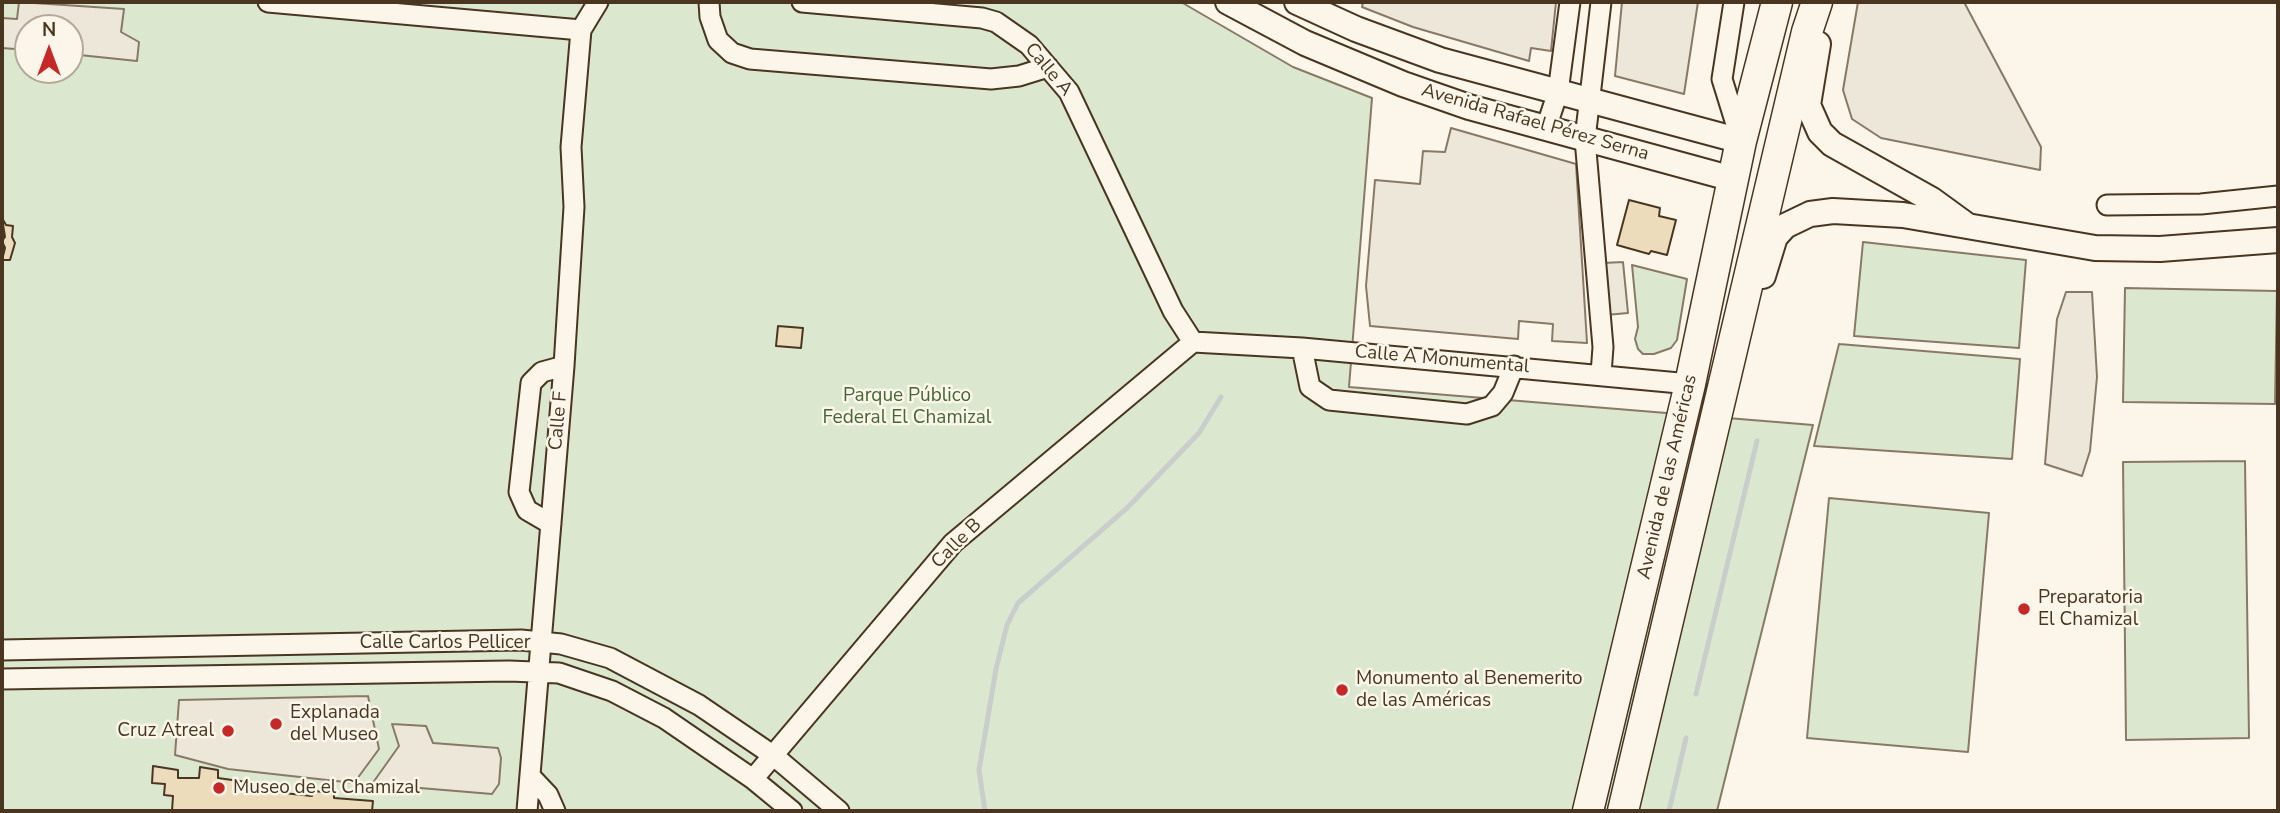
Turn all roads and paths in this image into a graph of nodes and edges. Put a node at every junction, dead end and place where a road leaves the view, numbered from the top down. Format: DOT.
graph roads {
  1 [pos="268,2"];
  2 [pos="598,2"];
  3 [pos="709,2"];
  4 [pos="802,2"];
  5 [pos="1228,2"];
  6 [pos="1297,2"];
  7 [pos="1570,2"];
  8 [pos="1601,2"];
  9 [pos="1734,2"];
  10 [pos="1817,2"];
  11 [pos="1823,2"];
  12 [pos="1772,8"];
  13 [pos="581,30"];
  14 [pos="1048,67"];
  15 [pos="1558,92"];
  16 [pos="1588,100"];
  17 [pos="1546,128"];
  18 [pos="1586,139"];
  19 [pos="1741,141"];
  20 [pos="1733,179"];
  21 [pos="2278,196"];
  22 [pos="2107,205"];
  23 [pos="1971,228"];
  24 [pos="2278,240"];
  25 [pos="1193,342"];
  26 [pos="1302,348"];
  27 [pos="564,366"];
  28 [pos="1514,366"];
  29 [pos="1601,374"];
  30 [pos="1690,384"];
  31 [pos="1725,390"];
  32 [pos="551,524"];
  33 [pos="1675,590"];
  34 [pos="542,643"];
  35 [pos="2,650"];
  36 [pos="539,672"];
  37 [pos="2,679"];
  38 [pos="774,757"];
  39 [pos="531,777"];
  40 [pos="753,779"];
  41 [pos="527,811"];
  42 [pos="555,811"];
  43 [pos="792,811"];
  44 [pos="839,811"];
  45 [pos="1588,811"];
  46 [pos="1623,811"];
  1 -- 13 [label="street"];
  2 -- 13 [label="street"];
  3 -- 14 [label="street"];
  4 -- 14 [label="street, Calle A"];
  5 -- 17 [label="main road, Avenida Rafael Pérez Serna"];
  6 -- 15 [label="main road, Avenida Rafael Pérez Serna"];
  7 -- 15 [label="street"];
  8 -- 16 [label="street"];
  9 -- 19 [label="street"];
  10 -- 31 [label="highway, Avenida de las Américas"];
  11 -- 23 [label="main road"];
  12 -- 19 [label="highway, Avenida de las Américas"];
  13 -- 27 [label="street, Calle F"];
  14 -- 25 [label="street, Calle A"];
  15 -- 16 [label="main road, Avenida Rafael Pérez Serna"];
  15 -- 17 [label="street"];
  16 -- 18 [label="street"];
  16 -- 19 [label="main road, Avenida Rafael Pérez Serna"];
  17 -- 18 [label="main road, Avenida Rafael Pérez Serna"];
  18 -- 20 [label="main road, Avenida Rafael Pérez Serna"];
  18 -- 29 [label="street"];
  19 -- 20 [label="highway, Avenida de las Américas"];
  20 -- 30 [label="highway, Avenida de las Américas"];
  21 -- 22 [label="street"];
  23 -- 24 [label="main road"];
  23 -- 31 [label="main road"];
  25 -- 26 [label="street, Calle A Monumental"];
  25 -- 38 [label="street, Calle B"];
  26 -- 28 [label="street, Calle A Monumental"];
  26 -- 28 [label="street"];
  27 -- 32 [label="street, Calle F"];
  27 -- 32 [label="street"];
  28 -- 29 [label="street, Calle A Monumental"];
  29 -- 30 [label="street, Calle A Monumental"];
  30 -- 33 [label="highway"];
  30 -- 45 [label="highway, Avenida de las Américas"];
  31 -- 33 [label="highway, Avenida de las Américas"];
  32 -- 34 [label="street, Calle F"];
  33 -- 46 [label="highway, Avenida de las Américas"];
  34 -- 35 [label="street, Calle Carlos Pellicer"];
  34 -- 36 [label="street, Calle F"];
  34 -- 38 [label="street, Calle Carlos Pellicer"];
  36 -- 37 [label="street, Calle Carlos Pellicer"];
  36 -- 39 [label="street, Calle F"];
  36 -- 40 [label="street, Calle Carlos Pellicer"];
  38 -- 40 [label="street, Calle B"];
  38 -- 44 [label="street, Calle Carlos Pellicer"];
  39 -- 41 [label="street, Calle F"];
  39 -- 42 [label="street"];
  40 -- 43 [label="street, Calle Carlos Pellicer"];
}
